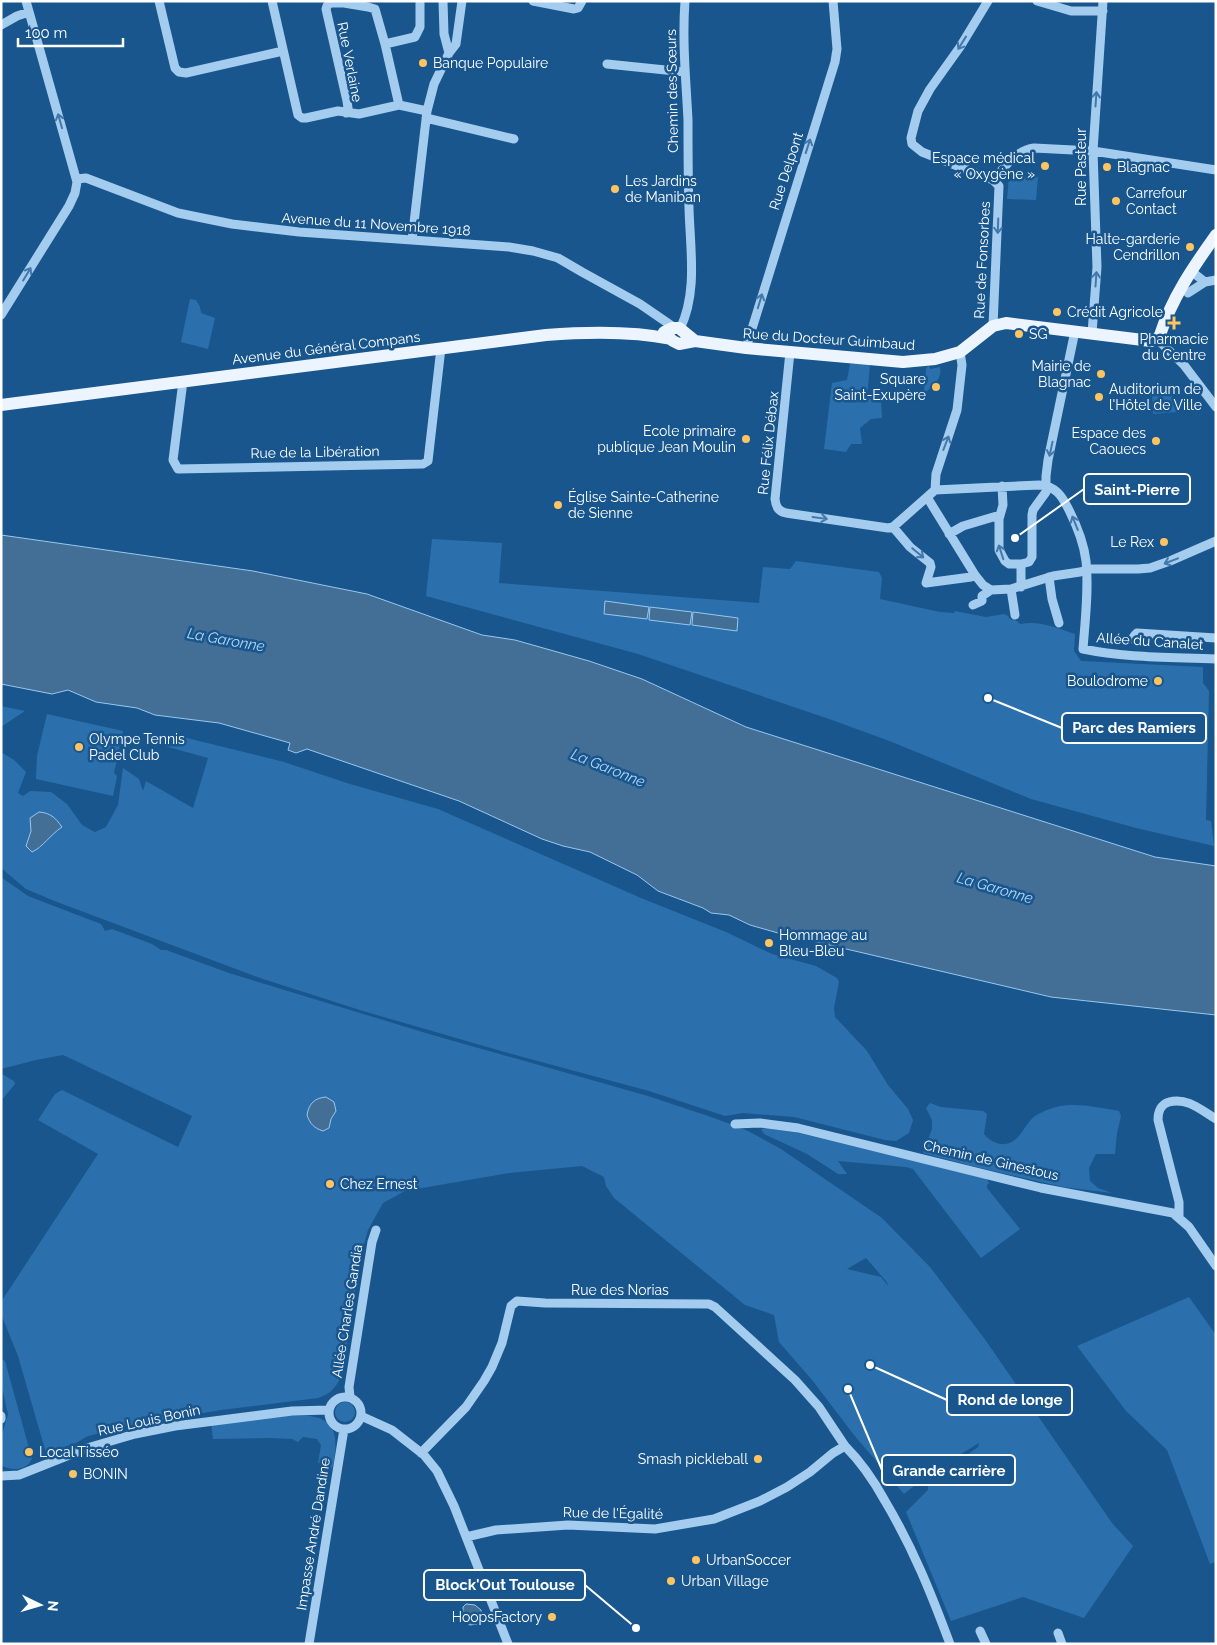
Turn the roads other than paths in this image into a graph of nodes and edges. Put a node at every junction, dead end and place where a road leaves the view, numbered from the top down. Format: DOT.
graph roads {
  1 [pos="26,1"];
  2 [pos="159,1"];
  3 [pos="272,1"];
  4 [pos="420,1"];
  5 [pos="444,1"];
  6 [pos="462,1"];
  7 [pos="533,1"];
  8 [pos="582,1"];
  9 [pos="686,1"];
  10 [pos="833,1"];
  11 [pos="988,1"];
  12 [pos="1037,1"];
  13 [pos="1103,1"];
  14 [pos="344,2"];
  15 [pos="1103,11"];
  16 [pos="29,12"];
  17 [pos="1,26"];
  18 [pos="444,34"];
  19 [pos="457,34"];
  20 [pos="385,44"];
  21 [pos="284,51"];
  22 [pos="449,53"];
  23 [pos="607,64"];
  24 [pos="685,72"];
  25 [pos="399,105"];
  26 [pos="346,113"];
  27 [pos="426,115"];
  28 [pos="514,139"];
  29 [pos="1093,151"];
  30 [pos="1216,170"];
  31 [pos="76,179"];
  32 [pos="992,180"];
  33 [pos="1216,235"];
  34 [pos="412,240"];
  35 [pos="1191,271"];
  36 [pos="1216,280"];
  37 [pos="1205,282"];
  38 [pos="1188,293"];
  39 [pos="1,315"];
  40 [pos="993,326"];
  41 [pos="674,333"];
  42 [pos="1092,333"];
  43 [pos="1075,334"];
  44 [pos="1157,339"];
  45 [pos="441,348"];
  46 [pos="746,348"];
  47 [pos="790,352"];
  48 [pos="960,352"];
  49 [pos="182,381"];
  50 [pos="1,405"];
  51 [pos="1216,407"];
  52 [pos="1002,486"];
  53 [pos="1045,486"];
  54 [pos="934,490"];
  55 [pos="927,498"];
  56 [pos="1000,515"];
  57 [pos="893,527"];
  58 [pos="949,534"];
  59 [pos="1216,542"];
  60 [pos="1022,564"];
  61 [pos="1086,570"];
  62 [pos="975,575"];
  63 [pos="1049,577"];
  64 [pos="1021,587"];
  65 [pos="1011,589"];
  66 [pos="991,590"];
  67 [pos="973,605"];
  68 [pos="1015,616"];
  69 [pos="1059,623"];
  70 [pos="1216,638"];
  71 [pos="1132,639"];
  72 [pos="1216,660"];
  73 [pos="1216,1119"];
  74 [pos="735,1124"];
  75 [pos="1179,1217"];
  76 [pos="376,1230"];
  77 [pos="1216,1266"];
  78 [pos="350,1397"];
  79 [pos="329,1410"];
  80 [pos="361,1416"];
  81 [pos="344,1429"];
  82 [pos="845,1446"];
  83 [pos="421,1453"];
  84 [pos="1,1469"];
  85 [pos="6,1475"];
  86 [pos="466,1537"];
  87 [pos="980,1631"];
  88 [pos="1058,1633"];
  89 [pos="309,1644"];
  90 [pos="508,1644"];
  91 [pos="950,1644"];
  92 [pos="986,1644"];
  93 [pos="1062,1644"];
  1 -- 16 [label="street"];
  2 -- 21 [label="street"];
  3 -- 21 [label="street"];
  4 -- 20 [label="street"];
  5 -- 18 [label="street"];
  6 -- 19 [label="street"];
  7 -- 8 [label="street"];
  9 -- 24 [label="street, Chemin des Sœurs"];
  46 -- 10 [label="street, Rue Delpont, one-way"];
  11 -- 32 [label="street, one-way"];
  12 -- 15 [label="street"];
  13 -- 15 [label="street, Rue Pasteur"];
  14 -- 20 [label="street"];
  14 -- 26 [label="street, Rue Verlaine"];
  29 -- 15 [label="street, Rue Pasteur, one-way"];
  16 -- 17 [label="street"];
  31 -- 16 [label="street, one-way"];
  18 -- 19 [label="street"];
  18 -- 22 [label="street"];
  19 -- 22 [label="street"];
  20 -- 25 [label="street"];
  21 -- 26 [label="street"];
  22 -- 27 [label="street"];
  23 -- 24 [label="street"];
  24 -- 41 [label="street, Chemin des Sœurs"];
  25 -- 26 [label="street"];
  25 -- 27 [label="street"];
  27 -- 28 [label="street"];
  27 -- 34 [label="street"];
  29 -- 30 [label="street"];
  29 -- 32 [label="street"];
  42 -- 29 [label="street, Rue Pasteur, one-way"];
  31 -- 34 [label="street, Avenue du 11 Novembre 1918"];
  39 -- 31 [label="street, one-way"];
  32 -- 40 [label="street, Rue de Fonsorbes, one-way"];
  33 -- 35 [label="main road"];
  34 -- 41 [label="street, Avenue du 11 Novembre 1918"];
  35 -- 37 [label="street"];
  35 -- 44 [label="main road"];
  36 -- 37 [label="street"];
  37 -- 38 [label="street"];
  40 -- 43 [label="main road"];
  40 -- 48 [label="main road"];
  41 -- 45 [label="main road, Avenue du Général Compans"];
  41 -- 46 [label="main road, Rue du Docteur Guimbaud"];
  42 -- 43 [label="main road"];
  42 -- 44 [label="main road"];
  43 -- 53 [label="street, one-way"];
  44 -- 51 [label="street"];
  45 -- 49 [label="main road, Avenue du Général Compans"];
  45 -- 49 [label="street, Rue de la Libération"];
  46 -- 47 [label="main road, Rue du Docteur Guimbaud"];
  47 -- 48 [label="main road, Rue du Docteur Guimbaud"];
  47 -- 57 [label="street, Rue Félix Débax, one-way"];
  54 -- 48 [label="street, one-way"];
  49 -- 50 [label="main road, Avenue du Général Compans"];
  52 -- 53 [label="street"];
  52 -- 54 [label="street"];
  52 -- 56 [label="street"];
  53 -- 60 [label="street"];
  61 -- 53 [label="street, one-way"];
  54 -- 55 [label="street"];
  55 -- 57 [label="street"];
  55 -- 58 [label="street"];
  56 -- 58 [label="street"];
  60 -- 56 [label="street, one-way"];
  57 -- 62 [label="street, one-way"];
  58 -- 62 [label="street"];
  59 -- 61 [label="street, one-way"];
  60 -- 64 [label="street"];
  61 -- 63 [label="street"];
  61 -- 72 [label="street, Allée du Canalet"];
  62 -- 66 [label="street"];
  63 -- 64 [label="street"];
  63 -- 69 [label="street"];
  64 -- 65 [label="street"];
  65 -- 66 [label="street"];
  65 -- 68 [label="street"];
  66 -- 67 [label="street"];
  70 -- 71 [label="street"];
  73 -- 75 [label="street"];
  74 -- 75 [label="street, Chemin de Ginestous"];
  75 -- 77 [label="street"];
  76 -- 78 [label="street, Allée Charles Gandia"];
  78 -- 79 [label="street"];
  78 -- 80 [label="street"];
  79 -- 81 [label="street"];
  79 -- 85 [label="street, Rue Louis Bonin"];
  80 -- 81 [label="street"];
  80 -- 83 [label="street"];
  81 -- 89 [label="street, Impasse André Dandine"];
  82 -- 83 [label="street, Rue des Norias"];
  82 -- 86 [label="street, Rue de l'Égalité"];
  82 -- 91 [label="street"];
  83 -- 86 [label="street"];
  84 -- 85 [label="street, Rue Louis Bonin"];
  86 -- 90 [label="street"];
  87 -- 92 [label="street"];
  88 -- 93 [label="street"];
}
